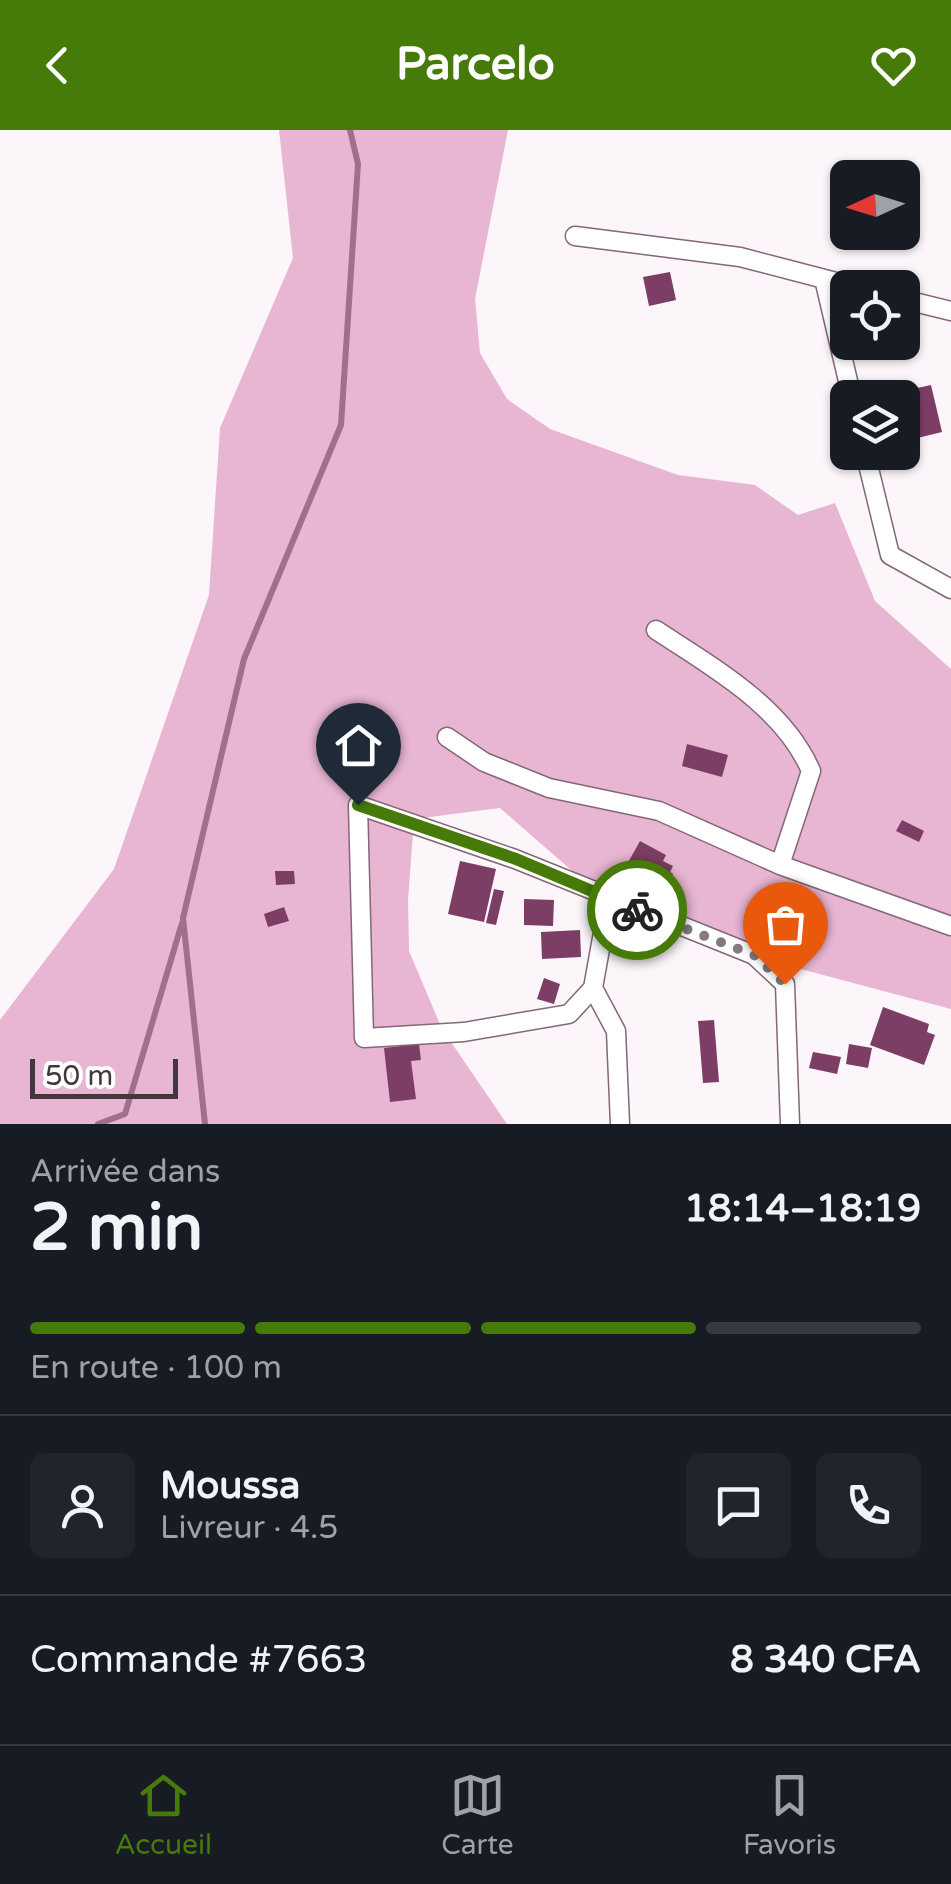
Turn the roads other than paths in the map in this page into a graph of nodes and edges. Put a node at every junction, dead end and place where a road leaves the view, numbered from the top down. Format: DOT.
graph roads {
  1 [pos="576,236"];
  2 [pos="824,278"];
  3 [pos="830,280"];
  4 [pos="920,304"];
  5 [pos="951,312"];
  6 [pos="848,380"];
  7 [pos="869,470"];
  8 [pos="951,589"];
  9 [pos="656,630"];
  10 [pos="447,737"];
  11 [pos="780,865"];
  12 [pos="609,899"];
  13 [pos="951,926"];
  14 [pos="593,988"];
  15 [pos="620,1124"];
  16 [pos="790,1124"];
  1 -- 2 [label="street"];
  2 -- 3 [label="street"];
  2 -- 6 [label="street"];
  4 -- 5 [label="street"];
  7 -- 8 [label="street"];
  9 -- 11 [label="street"];
  10 -- 11 [label="street"];
  11 -- 13 [label="street"];
  12 -- 14 [label="street"];
  12 -- 14 [label="street"];
  12 -- 16 [label="street"];
  14 -- 15 [label="street"];
}
